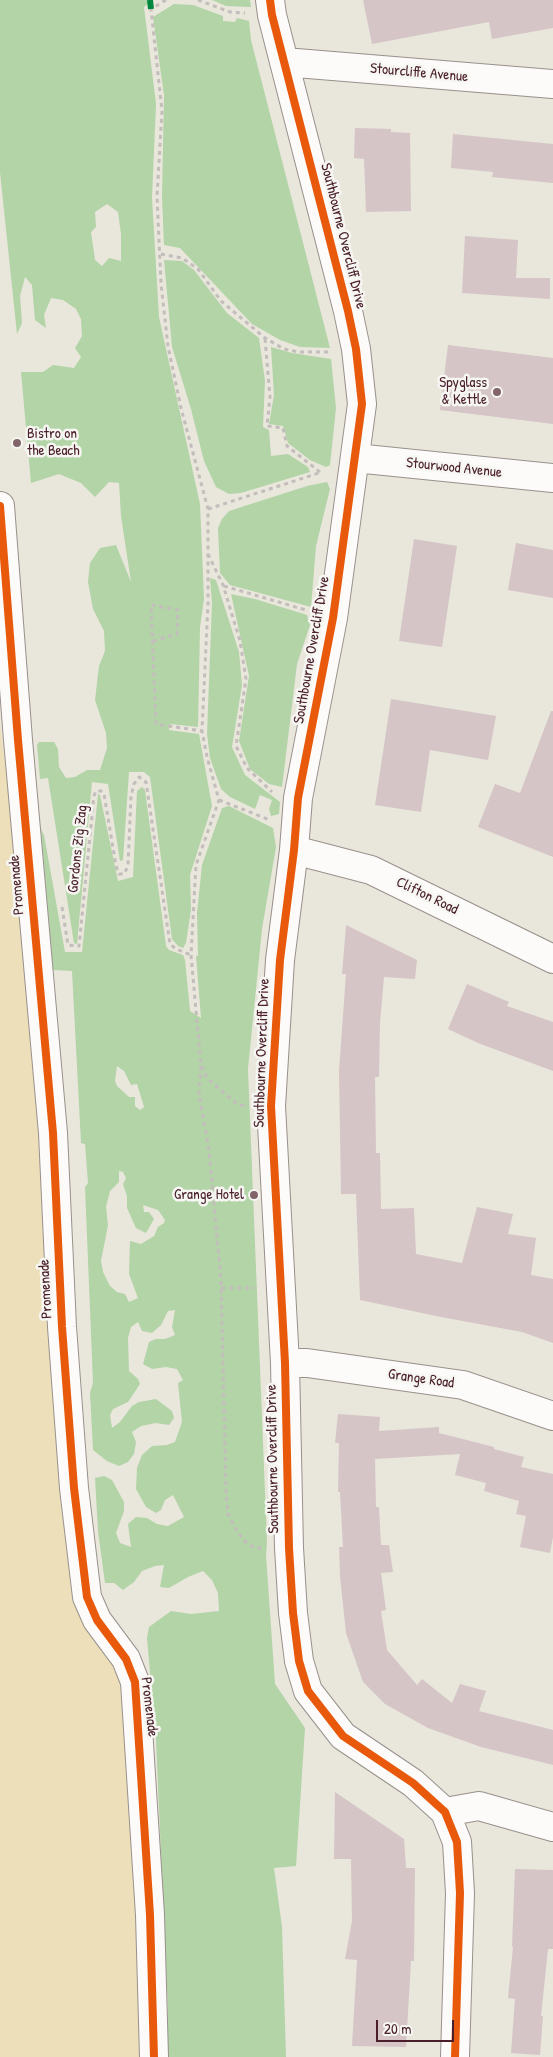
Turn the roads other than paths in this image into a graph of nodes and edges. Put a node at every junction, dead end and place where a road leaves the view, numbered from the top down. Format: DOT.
graph roads {
  1 [pos="271,8"];
  2 [pos="284,62"];
  3 [pos="553,84"];
  4 [pos="355,458"];
  5 [pos="553,478"];
  6 [pos="0,506"];
  7 [pos="296,824"];
  8 [pos="553,959"];
  9 [pos="285,1363"];
  10 [pos="553,1416"];
  11 [pos="445,1812"];
  12 [pos="553,1827"];
  13 [pos="154,2057"];
  14 [pos="455,2057"];
  1 -- 2 [label="street, Southbourne Overcliff Drive"];
  2 -- 3 [label="street, Stourcliffe Avenue"];
  2 -- 4 [label="street, Southbourne Overcliff Drive"];
  4 -- 5 [label="street, Stourwood Avenue"];
  4 -- 7 [label="street, Southbourne Overcliff Drive"];
  6 -- 13 [label="street, Promenade"];
  7 -- 8 [label="street, Clifton Road"];
  7 -- 9 [label="street, Southbourne Overcliff Drive"];
  9 -- 10 [label="street, Grange Road"];
  9 -- 11 [label="street, Southbourne Overcliff Drive"];
  11 -- 12 [label="street"];
  11 -- 14 [label="street, Southbourne Overcliff Drive"];
}
